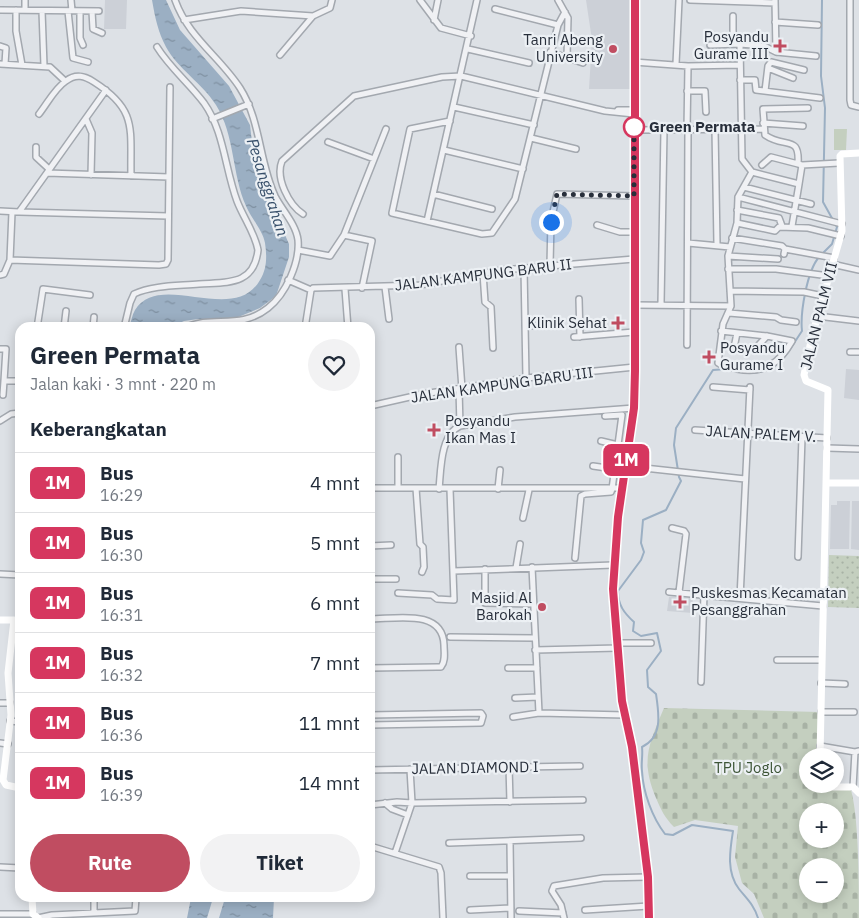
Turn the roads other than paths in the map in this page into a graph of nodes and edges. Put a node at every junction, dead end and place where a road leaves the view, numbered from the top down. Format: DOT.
graph roads {
  1 [pos="25,0"];
  2 [pos="71,0"];
  3 [pos="175,0"];
  4 [pos="332,0"];
  5 [pos="420,0"];
  6 [pos="438,0"];
  7 [pos="477,0"];
  8 [pos="558,0"];
  9 [pos="635,0"];
  10 [pos="679,0"];
  11 [pos="690,0"];
  12 [pos="850,0"];
  13 [pos="775,2"];
  14 [pos="495,9"];
  15 [pos="0,10"];
  16 [pos="16,10"];
  17 [pos="25,10"];
  18 [pos="42,11"];
  19 [pos="70,11"];
  20 [pos="80,11"];
  21 [pos="92,11"];
  22 [pos="99,11"];
  23 [pos="566,12"];
  24 [pos="313,16"];
  25 [pos="732,16"];
  26 [pos="184,20"];
  27 [pos="434,20"];
  28 [pos="775,22"];
  29 [pos="558,25"];
  30 [pos="818,26"];
  31 [pos="102,33"];
  32 [pos="470,36"];
  33 [pos="83,44"];
  34 [pos="733,44"];
  35 [pos="740,44"];
  36 [pos="710,45"];
  37 [pos="0,46"];
  38 [pos="157,47"];
  39 [pos="468,49"];
  40 [pos="550,52"];
  41 [pos="776,52"];
  42 [pos="280,55"];
  43 [pos="816,56"];
  44 [pos="567,57"];
  45 [pos="88,62"];
  46 [pos="634,62"];
  47 [pos="529,63"];
  48 [pos="583,63"];
  49 [pos="3,64"];
  50 [pos="676,64"];
  51 [pos="22,65"];
  52 [pos="44,66"];
  53 [pos="688,66"];
  54 [pos="739,66"];
  55 [pos="768,68"];
  56 [pos="804,70"];
  57 [pos="461,76"];
  58 [pos="793,78"];
  59 [pos="740,80"];
  60 [pos="65,81"];
  61 [pos="170,88"];
  62 [pos="106,90"];
  63 [pos="687,91"];
  64 [pos="765,91"];
  65 [pos="541,95"];
  66 [pos="820,98"];
  67 [pos="248,105"];
  68 [pos="454,107"];
  69 [pos="859,107"];
  70 [pos="808,108"];
  71 [pos="634,112"];
  72 [pos="706,112"];
  73 [pos="39,114"];
  74 [pos="86,119"];
  75 [pos="214,119"];
  76 [pos="450,121"];
  77 [pos="534,125"];
  78 [pos="763,126"];
  79 [pos="803,126"];
  80 [pos="386,129"];
  81 [pos="715,129"];
  82 [pos="742,129"];
  83 [pos="634,130"];
  84 [pos="664,130"];
  85 [pos="688,130"];
  86 [pos="531,138"];
  87 [pos="328,142"];
  88 [pos="36,146"];
  89 [pos="576,149"];
  90 [pos="444,150"];
  91 [pos="859,153"];
  92 [pos="374,159"];
  93 [pos="839,163"];
  94 [pos="762,165"];
  95 [pos="800,165"];
  96 [pos="523,169"];
  97 [pos="48,171"];
  98 [pos="752,172"];
  99 [pos="91,175"];
  100 [pos="130,176"];
  101 [pos="169,177"];
  102 [pos="799,184"];
  103 [pos="744,187"];
  104 [pos="433,194"];
  105 [pos="634,196"];
  106 [pos="738,197"];
  107 [pos="797,201"];
  108 [pos="811,204"];
  109 [pos="492,209"];
  110 [pos="738,210"];
  111 [pos="0,211"];
  112 [pos="12,212"];
  113 [pos="19,212"];
  114 [pos="794,212"];
  115 [pos="303,214"];
  116 [pos="168,216"];
  117 [pos="427,222"];
  118 [pos="737,223"];
  119 [pos="841,224"];
  120 [pos="597,225"];
  121 [pos="782,226"];
  122 [pos="792,226"];
  123 [pos="634,232"];
  124 [pos="344,235"];
  125 [pos="839,235"];
  126 [pos="732,238"];
  127 [pos="688,243"];
  128 [pos="716,244"];
  129 [pos="730,248"];
  130 [pos="298,250"];
  131 [pos="728,256"];
  132 [pos="634,259"];
  133 [pos="778,259"];
  134 [pos="831,259"];
  135 [pos="10,260"];
  136 [pos="550,265"];
  137 [pos="524,268"];
  138 [pos="728,269"];
  139 [pos="859,270"];
  140 [pos="483,273"];
  141 [pos="0,275"];
  142 [pos="828,276"];
  143 [pos="288,280"];
  144 [pos="385,287"];
  145 [pos="362,288"];
  146 [pos="345,289"];
  147 [pos="311,290"];
  148 [pos="730,291"];
  149 [pos="90,295"];
  150 [pos="823,296"];
  151 [pos="579,299"];
  152 [pos="661,304"];
  153 [pos="687,304"];
  154 [pos="634,305"];
  155 [pos="731,306"];
  156 [pos="66,311"];
  157 [pos="729,313"];
  158 [pos="94,316"];
  159 [pos="817,316"];
  160 [pos="389,319"];
  161 [pos="859,321"];
  162 [pos="39,322"];
  163 [pos="65,322"];
  164 [pos="94,322"];
  165 [pos="125,322"];
  166 [pos="227,322"];
  167 [pos="307,322"];
  168 [pos="348,322"];
  169 [pos="796,322"];
  170 [pos="552,325"];
  171 [pos="525,326"];
  172 [pos="721,331"];
  173 [pos="634,332"];
  174 [pos="737,333"];
  175 [pos="767,336"];
  176 [pos="687,346"];
  177 [pos="458,347"];
  178 [pos="493,348"];
  179 [pos="0,349"];
  180 [pos="850,352"];
  181 [pos="859,352"];
  182 [pos="635,367"];
  183 [pos="526,378"];
  184 [pos="4,381"];
  185 [pos="15,381"];
  186 [pos="713,387"];
  187 [pos="460,389"];
  188 [pos="3,395"];
  189 [pos="375,405"];
  190 [pos="634,408"];
  191 [pos="15,413"];
  192 [pos="605,416"];
  193 [pos="0,421"];
  194 [pos="460,426"];
  195 [pos="695,430"];
  196 [pos="748,434"];
  197 [pos="802,437"];
  198 [pos="827,438"];
  199 [pos="601,441"];
  200 [pos="618,445"];
  201 [pos="827,448"];
  202 [pos="859,449"];
  203 [pos="398,457"];
  204 [pos="593,466"];
  205 [pos="626,466"];
  206 [pos="614,469"];
  207 [pos="500,470"];
  208 [pos="745,479"];
  209 [pos="826,483"];
  210 [pos="859,483"];
  211 [pos="375,488"];
  212 [pos="398,488"];
  213 [pos="416,488"];
  214 [pos="621,488"];
  215 [pos="439,489"];
  216 [pos="450,489"];
  217 [pos="498,489"];
  218 [pos="612,489"];
  219 [pos="529,490"];
  220 [pos="523,518"];
  221 [pos="672,528"];
  222 [pos="520,544"];
  223 [pos="375,546"];
  224 [pos="392,546"];
  225 [pos="798,557"];
  226 [pos="575,558"];
  227 [pos="532,566"];
  228 [pos="613,566"];
  229 [pos="516,568"];
  230 [pos="485,569"];
  231 [pos="454,571"];
  232 [pos="422,572"];
  233 [pos="0,574"];
  234 [pos="15,575"];
  235 [pos="375,579"];
  236 [pos="396,579"];
  237 [pos="669,592"];
  238 [pos="680,592"];
  239 [pos="398,594"];
  240 [pos="704,594"];
  241 [pos="740,598"];
  242 [pos="533,604"];
  243 [pos="824,606"];
  244 [pos="375,619"];
  245 [pos="0,620"];
  246 [pos="15,620"];
  247 [pos="15,632"];
  248 [pos="450,637"];
  249 [pos="535,638"];
  250 [pos="651,643"];
  251 [pos="618,646"];
  252 [pos="535,650"];
  253 [pos="777,660"];
  254 [pos="821,660"];
  255 [pos="375,668"];
  256 [pos="508,668"];
  257 [pos="537,668"];
  258 [pos="701,682"];
  259 [pos="821,683"];
  260 [pos="846,684"];
  261 [pos="538,697"];
  262 [pos="515,698"];
  263 [pos="0,703"];
  264 [pos="10,703"];
  265 [pos="820,712"];
  266 [pos="854,712"];
  267 [pos="539,713"];
  268 [pos="625,715"];
  269 [pos="375,716"];
  270 [pos="513,717"];
  271 [pos="10,721"];
  272 [pos="15,722"];
  273 [pos="375,725"];
  274 [pos="4,744"];
  275 [pos="820,746"];
  276 [pos="857,751"];
  277 [pos="509,766"];
  278 [pos="580,766"];
  279 [pos="410,769"];
  280 [pos="375,770"];
  281 [pos="2,784"];
  282 [pos="15,787"];
  283 [pos="844,787"];
  284 [pos="853,787"];
  285 [pos="859,793"];
  286 [pos="583,800"];
  287 [pos="510,802"];
  288 [pos="385,803"];
  289 [pos="412,803"];
  290 [pos="375,804"];
  291 [pos="408,815"];
  292 [pos="581,838"];
  293 [pos="510,841"];
  294 [pos="450,843"];
  295 [pos="375,847"];
  296 [pos="395,853"];
  297 [pos="0,867"];
  298 [pos="15,868"];
  299 [pos="470,876"];
  300 [pos="510,876"];
  301 [pos="648,877"];
  302 [pos="33,902"];
  303 [pos="94,902"];
  304 [pos="136,902"];
  305 [pos="649,906"];
  306 [pos="511,908"];
  307 [pos="470,910"];
  308 [pos="585,910"];
  309 [pos="519,912"];
  310 [pos="0,914"];
  311 [pos="94,914"];
  312 [pos="37,916"];
  313 [pos="563,916"];
  314 [pos="442,918"];
  315 [pos="511,918"];
  316 [pos="649,918"];
  1 -- 17 [label="street"];
  2 -- 19 [label="street"];
  3 -- 26 [label="street"];
  4 -- 24 [label="street"];
  5 -- 27 [label="street"];
  6 -- 27 [label="street"];
  7 -- 32 [label="street"];
  8 -- 23 [label="street"];
  9 -- 46 [label="street"];
  10 -- 50 [label="street"];
  11 -- 13 [label="street"];
  12 -- 69 [label="street"];
  13 -- 28 [label="street"];
  14 -- 29 [label="street"];
  15 -- 16 [label="street"];
  16 -- 17 [label="street"];
  16 -- 51 [label="street"];
  17 -- 18 [label="street"];
  18 -- 19 [label="street"];
  18 -- 52 [label="street"];
  19 -- 20 [label="street"];
  19 -- 45 [label="street"];
  20 -- 21 [label="street"];
  20 -- 33 [label="street"];
  21 -- 22 [label="street"];
  21 -- 31 [label="street"];
  23 -- 29 [label="street"];
  23 -- 44 [label="street"];
  24 -- 26 [label="street"];
  24 -- 42 [label="street"];
  25 -- 34 [label="street"];
  26 -- 67 [label="street"];
  27 -- 32 [label="street"];
  28 -- 30 [label="street"];
  28 -- 41 [label="street"];
  29 -- 40 [label="street"];
  32 -- 39 [label="street"];
  34 -- 35 [label="street"];
  34 -- 36 [label="street"];
  35 -- 41 [label="street"];
  35 -- 54 [label="street"];
  37 -- 49 [label="street"];
  38 -- 75 [label="street"];
  39 -- 47 [label="street"];
  39 -- 57 [label="street"];
  40 -- 44 [label="street"];
  40 -- 65 [label="street"];
  41 -- 43 [label="street"];
  44 -- 48 [label="street"];
  46 -- 50 [label="street"];
  46 -- 71 [label="street"];
  49 -- 51 [label="street"];
  50 -- 53 [label="street"];
  51 -- 52 [label="street"];
  52 -- 60 [label="street"];
  53 -- 54 [label="street"];
  53 -- 63 [label="street"];
  54 -- 59 [label="street"];
  55 -- 56 [label="street"];
  55 -- 58 [label="street"];
  55 -- 64 [label="street"];
  57 -- 65 [label="street"];
  57 -- 68 [label="street"];
  57 -- 115 [label="street"];
  59 -- 64 [label="street"];
  59 -- 82 [label="street"];
  60 -- 62 [label="street"];
  60 -- 73 [label="street"];
  61 -- 101 [label="street"];
  62 -- 74 [label="street"];
  62 -- 100 [label="street"];
  63 -- 72 [label="street"];
  63 -- 85 [label="street"];
  64 -- 66 [label="street"];
  65 -- 71 [label="street"];
  65 -- 77 [label="street"];
  67 -- 75 [label="street"];
  67 -- 130 [label="street"];
  68 -- 76 [label="street"];
  68 -- 77 [label="street"];
  70 -- 78 [label="street"];
  71 -- 83 [label="street"];
  74 -- 97 [label="street"];
  74 -- 99 [label="street"];
  75 -- 165 [label="street"];
  76 -- 90 [label="street"];
  76 -- 117 [label="street"];
  77 -- 86 [label="street"];
  78 -- 79 [label="street"];
  78 -- 82 [label="street"];
  78 -- 95 [label="street"];
  80 -- 92 [label="street"];
  81 -- 82 [label="street"];
  81 -- 85 [label="street"];
  81 -- 128 [label="street"];
  82 -- 98 [label="street"];
  83 -- 84 [label="street"];
  83 -- 105 [label="street"];
  84 -- 85 [label="street"];
  84 -- 152 [label="street"];
  85 -- 127 [label="street"];
  86 -- 89 [label="street"];
  86 -- 96 [label="street"];
  87 -- 92 [label="street"];
  88 -- 97 [label="street"];
  90 -- 96 [label="street"];
  90 -- 104 [label="street"];
  91 -- 93 [label="street"];
  92 -- 124 [label="street"];
  93 -- 95 [label="street"];
  93 -- 119 [label="street, JALAN PALM VII"];
  94 -- 95 [label="street"];
  95 -- 102 [label="street"];
  96 -- 117 [label="street"];
  97 -- 99 [label="street"];
  97 -- 113 [label="street"];
  98 -- 102 [label="street"];
  98 -- 103 [label="street"];
  99 -- 100 [label="street"];
  100 -- 101 [label="street"];
  101 -- 116 [label="street"];
  102 -- 107 [label="street"];
  103 -- 106 [label="street"];
  103 -- 107 [label="street"];
  104 -- 109 [label="street"];
  104 -- 117 [label="street"];
  105 -- 123 [label="street"];
  105 -- 136 [label="street"];
  106 -- 110 [label="street"];
  106 -- 114 [label="street"];
  107 -- 108 [label="street"];
  107 -- 114 [label="street"];
  110 -- 118 [label="street"];
  110 -- 121 [label="street"];
  111 -- 112 [label="street"];
  112 -- 113 [label="street"];
  112 -- 135 [label="street"];
  113 -- 116 [label="street"];
  114 -- 119 [label="street"];
  114 -- 122 [label="street"];
  116 -- 135 [label="street"];
  118 -- 121 [label="street"];
  118 -- 126 [label="street"];
  119 -- 125 [label="street, JALAN PALM VII"];
  120 -- 123 [label="street"];
  121 -- 122 [label="street"];
  122 -- 125 [label="street"];
  123 -- 132 [label="street"];
  124 -- 130 [label="street"];
  124 -- 145 [label="street"];
  125 -- 134 [label="street, JALAN PALM VII"];
  126 -- 129 [label="street"];
  126 -- 134 [label="street"];
  127 -- 128 [label="street"];
  127 -- 153 [label="street"];
  128 -- 129 [label="street"];
  129 -- 131 [label="street"];
  130 -- 143 [label="street"];
  131 -- 133 [label="street"];
  131 -- 138 [label="street"];
  132 -- 136 [label="street, JALAN KAMPUNG BARU II"];
  132 -- 154 [label="street"];
  134 -- 139 [label="street"];
  134 -- 142 [label="street, JALAN PALM VII"];
  135 -- 141 [label="street"];
  136 -- 137 [label="street, JALAN KAMPUNG BARU II"];
  137 -- 140 [label="street, JALAN KAMPUNG BARU II"];
  137 -- 171 [label="street"];
  138 -- 142 [label="street"];
  138 -- 148 [label="street"];
  140 -- 144 [label="street, JALAN KAMPUNG BARU II"];
  140 -- 178 [label="street"];
  142 -- 150 [label="street, JALAN PALM VII"];
  143 -- 147 [label="street"];
  143 -- 166 [label="street"];
  144 -- 145 [label="street, JALAN KAMPUNG BARU II"];
  144 -- 160 [label="street"];
  145 -- 146 [label="street, JALAN KAMPUNG BARU II"];
  146 -- 147 [label="street, JALAN KAMPUNG BARU II"];
  146 -- 168 [label="street"];
  147 -- 167 [label="street"];
  148 -- 150 [label="street"];
  148 -- 155 [label="street"];
  149 -- 162 [label="street"];
  150 -- 159 [label="street, JALAN PALM VII"];
  151 -- 173 [label="street"];
  152 -- 153 [label="street"];
  152 -- 154 [label="street"];
  153 -- 155 [label="street"];
  153 -- 176 [label="street"];
  154 -- 173 [label="street"];
  155 -- 157 [label="street"];
  156 -- 163 [label="street"];
  157 -- 169 [label="street"];
  157 -- 172 [label="street"];
  158 -- 164 [label="street"];
  159 -- 161 [label="street"];
  159 -- 198 [label="street, JALAN PALM VII"];
  170 -- 171 [label="street"];
  171 -- 183 [label="street"];
  172 -- 174 [label="street"];
  172 -- 175 [label="street"];
  173 -- 182 [label="street"];
  174 -- 175 [label="street"];
  174 -- 175 [label="street"];
  177 -- 187 [label="street"];
  179 -- 184 [label="street"];
  180 -- 181 [label="street"];
  182 -- 183 [label="street, JALAN KAMPUNG BARU III"];
  182 -- 190 [label="street"];
  183 -- 187 [label="street, JALAN KAMPUNG BARU III"];
  184 -- 185 [label="street"];
  184 -- 188 [label="street"];
  186 -- 196 [label="street"];
  187 -- 189 [label="street, JALAN KAMPUNG BARU III"];
  187 -- 194 [label="street"];
  190 -- 194 [label="street"];
  190 -- 205 [label="street"];
  191 -- 193 [label="street"];
  192 -- 200 [label="street"];
  194 -- 215 [label="street"];
  195 -- 196 [label="street, JALAN PALEM V."];
  196 -- 197 [label="street, JALAN PALEM V."];
  196 -- 208 [label="street"];
  197 -- 198 [label="street, JALAN PALEM V."];
  197 -- 225 [label="street"];
  198 -- 201 [label="street, JALAN PALM VII"];
  199 -- 200 [label="street"];
  200 -- 206 [label="street"];
  201 -- 202 [label="street"];
  201 -- 209 [label="street, JALAN PALM VII"];
  203 -- 212 [label="street"];
  204 -- 206 [label="street"];
  205 -- 208 [label="street"];
  205 -- 214 [label="street"];
  206 -- 218 [label="street"];
  207 -- 217 [label="street"];
  208 -- 241 [label="street"];
  209 -- 210 [label="street"];
  209 -- 243 [label="street, JALAN PALM VII"];
  211 -- 212 [label="street"];
  212 -- 213 [label="street"];
  213 -- 215 [label="street"];
  213 -- 232 [label="street"];
  214 -- 218 [label="street"];
  214 -- 228 [label="street"];
  215 -- 216 [label="street"];
  216 -- 217 [label="street"];
  216 -- 231 [label="street"];
  217 -- 219 [label="street"];
  218 -- 219 [label="street"];
  218 -- 226 [label="street"];
  219 -- 220 [label="street"];
  221 -- 238 [label="street"];
  222 -- 229 [label="street"];
  223 -- 224 [label="street"];
  227 -- 228 [label="street"];
  227 -- 229 [label="street"];
  227 -- 242 [label="street"];
  228 -- 251 [label="street"];
  229 -- 230 [label="street"];
  230 -- 231 [label="street"];
  230 -- 242 [label="street"];
  231 -- 239 [label="street"];
  233 -- 234 [label="street"];
  235 -- 236 [label="street"];
  237 -- 238 [label="street"];
  238 -- 240 [label="street"];
  240 -- 241 [label="street"];
  240 -- 258 [label="street"];
  241 -- 243 [label="street"];
  242 -- 249 [label="street"];
  243 -- 254 [label="street, JALAN PALM VII"];
  244 -- 255 [label="street"];
  245 -- 246 [label="street"];
  247 -- 264 [label="street"];
  248 -- 249 [label="street"];
  249 -- 252 [label="street"];
  250 -- 251 [label="street"];
  251 -- 252 [label="street"];
  251 -- 268 [label="street"];
  252 -- 257 [label="street"];
  253 -- 254 [label="street"];
  254 -- 259 [label="street, JALAN PALM VII"];
  256 -- 257 [label="street"];
  257 -- 261 [label="street"];
  259 -- 260 [label="street"];
  259 -- 265 [label="street, JALAN PALM VII"];
  261 -- 262 [label="street"];
  261 -- 267 [label="street"];
  263 -- 264 [label="street"];
  264 -- 271 [label="street"];
  265 -- 266 [label="street"];
  265 -- 275 [label="street, JALAN PALM VII"];
  267 -- 268 [label="street"];
  267 -- 270 [label="street"];
  268 -- 301 [label="street"];
  269 -- 273 [label="street"];
  271 -- 272 [label="street"];
  271 -- 274 [label="street"];
  274 -- 281 [label="street"];
  275 -- 276 [label="street"];
  276 -- 284 [label="street"];
  277 -- 278 [label="street, JALAN DIAMOND I"];
  277 -- 279 [label="street, JALAN DIAMOND I"];
  277 -- 287 [label="street"];
  279 -- 280 [label="street, JALAN DIAMOND I"];
  279 -- 289 [label="street"];
  281 -- 282 [label="street"];
  283 -- 284 [label="street"];
  284 -- 285 [label="street"];
  286 -- 287 [label="street"];
  287 -- 289 [label="street"];
  288 -- 289 [label="street"];
  288 -- 290 [label="street"];
  288 -- 291 [label="street"];
  289 -- 291 [label="street"];
  291 -- 296 [label="street"];
  292 -- 293 [label="street"];
  293 -- 294 [label="street"];
  293 -- 300 [label="street"];
  295 -- 296 [label="street"];
  296 -- 314 [label="street"];
  297 -- 298 [label="street"];
  299 -- 300 [label="street"];
  300 -- 306 [label="street"];
  301 -- 305 [label="street"];
  301 -- 313 [label="street"];
  302 -- 312 [label="street"];
  303 -- 311 [label="street"];
  304 -- 311 [label="street"];
  305 -- 308 [label="street"];
  305 -- 316 [label="street"];
  306 -- 307 [label="street"];
  306 -- 315 [label="street"];
  309 -- 313 [label="street"];
  310 -- 312 [label="street"];
  311 -- 312 [label="street"];
}
